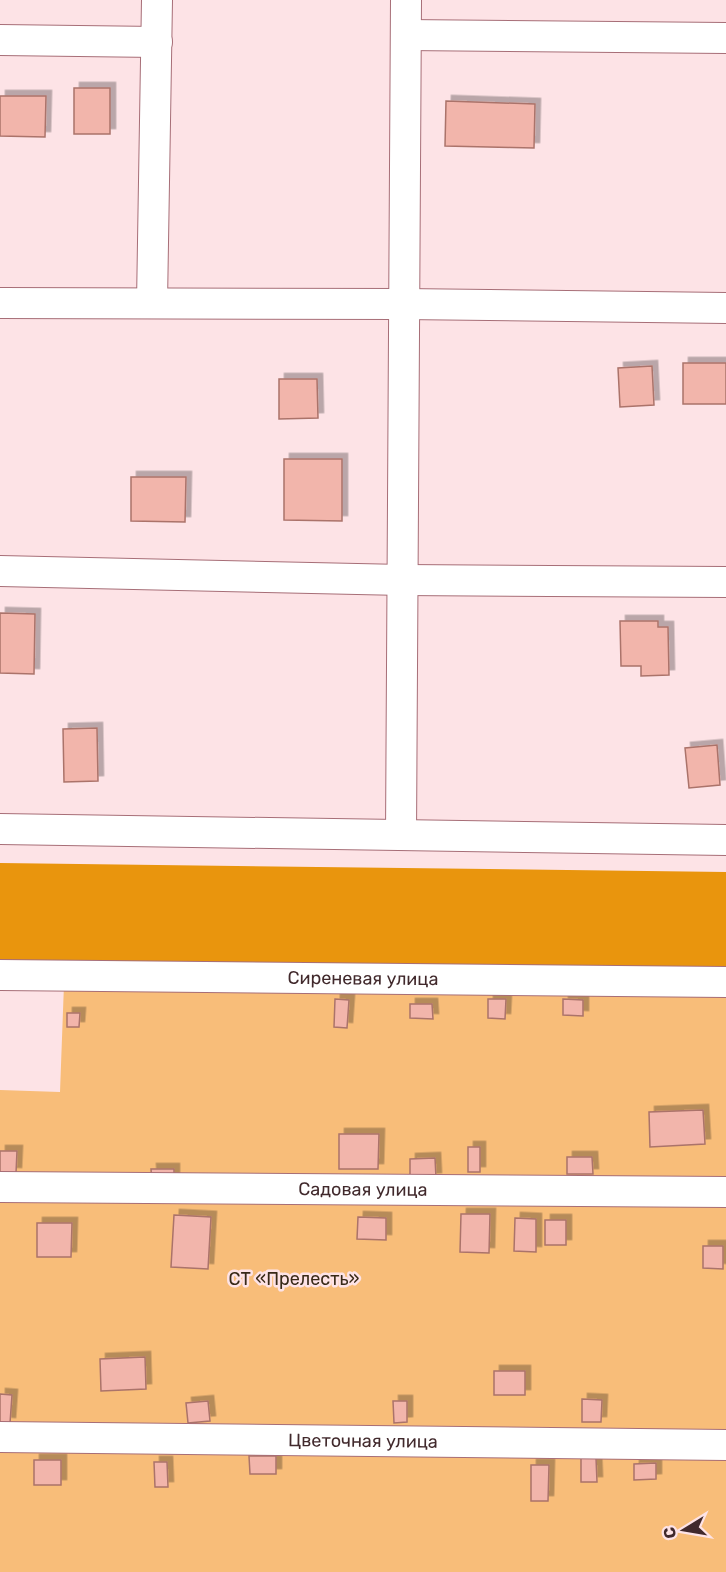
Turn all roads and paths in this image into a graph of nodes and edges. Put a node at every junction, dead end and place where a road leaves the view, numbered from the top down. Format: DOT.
graph roads {
  1 [pos="157,0"];
  2 [pos="406,0"];
  3 [pos="406,35"];
  4 [pos="726,38"];
  5 [pos="0,40"];
  6 [pos="157,42"];
  7 [pos="0,303"];
  8 [pos="152,303"];
  9 [pos="404,304"];
  10 [pos="726,308"];
  11 [pos="0,571"];
  12 [pos="403,580"];
  13 [pos="726,582"];
  14 [pos="0,829"];
  15 [pos="401,835"];
  16 [pos="726,840"];
  17 [pos="0,975"];
  18 [pos="726,982"];
  19 [pos="0,1187"];
  20 [pos="726,1192"];
  21 [pos="0,1437"];
  22 [pos="726,1445"];
  1 -- 6 [label="street"];
  2 -- 3 [label="street"];
  3 -- 4 [label="street"];
  3 -- 9 [label="street"];
  5 -- 6 [label="street"];
  6 -- 8 [label="street"];
  7 -- 8 [label="street"];
  8 -- 9 [label="street"];
  9 -- 10 [label="street"];
  9 -- 12 [label="street"];
  11 -- 12 [label="street"];
  12 -- 13 [label="street"];
  12 -- 15 [label="street"];
  14 -- 15 [label="street"];
  15 -- 16 [label="street"];
  17 -- 18 [label="street, Сиреневая улица"];
  19 -- 20 [label="street, Садовая улица"];
  21 -- 22 [label="street, Цветочная улица"];
}
